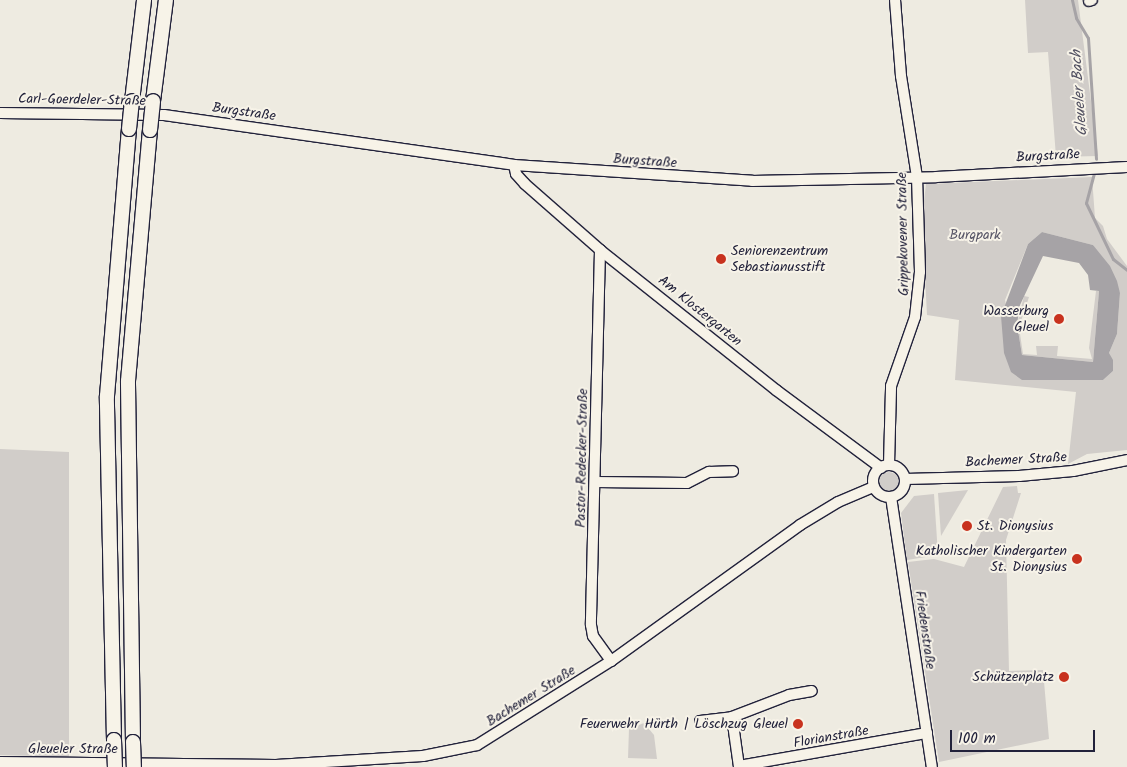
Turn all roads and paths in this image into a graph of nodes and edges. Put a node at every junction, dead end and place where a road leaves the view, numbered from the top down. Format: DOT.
graph roads {
  1 [pos="144,0"];
  2 [pos="166,0"];
  3 [pos="895,0"];
  4 [pos="0,113"];
  5 [pos="164,115"];
  6 [pos="514,165"];
  7 [pos="1127,167"];
  8 [pos="917,177"];
  9 [pos="600,250"];
  10 [pos="1127,460"];
  11 [pos="885,467"];
  12 [pos="733,471"];
  13 [pos="905,479"];
  14 [pos="595,482"];
  15 [pos="874,487"];
  16 [pos="891,497"];
  17 [pos="611,660"];
  18 [pos="812,691"];
  19 [pos="732,717"];
  20 [pos="700,721"];
  21 [pos="927,733"];
  22 [pos="0,762"];
  23 [pos="140,765"];
  24 [pos="294,765"];
  25 [pos="739,766"];
  26 [pos="115,767"];
  27 [pos="932,767"];
  1 -- 26 [label="highway, bridge"];
  2 -- 23 [label="highway, bridge"];
  3 -- 8 [label="street, Grippekovener Straße"];
  4 -- 5 [label="street, Carl-Goerdeler-Straße"];
  5 -- 6 [label="street, Burgstraße"];
  6 -- 8 [label="street, Burgstraße"];
  6 -- 9 [label="street, Am Klostergarten"];
  7 -- 8 [label="street, Burgstraße"];
  8 -- 11 [label="street, Grippekovener Straße"];
  9 -- 11 [label="street, Am Klostergarten"];
  9 -- 14 [label="street, Pastor-Redecker-Straße"];
  10 -- 13 [label="street, Bachemer Straße"];
  11 -- 13 [label="street"];
  11 -- 15 [label="street"];
  12 -- 14 [label="street"];
  13 -- 16 [label="street"];
  14 -- 17 [label="street, Pastor-Redecker-Straße"];
  15 -- 16 [label="street"];
  15 -- 17 [label="street, Bachemer Straße"];
  16 -- 21 [label="street, Friedenstraße"];
  17 -- 24 [label="street, Bachemer Straße"];
  18 -- 19 [label="street"];
  19 -- 20 [label="street"];
  19 -- 25 [label="street"];
  21 -- 25 [label="street, Florianstraße"];
  21 -- 27 [label="street, Friedenstraße"];
  22 -- 23 [label="street, Gleueler Straße"];
  23 -- 24 [label="street, Bachemer Straße"];
}
